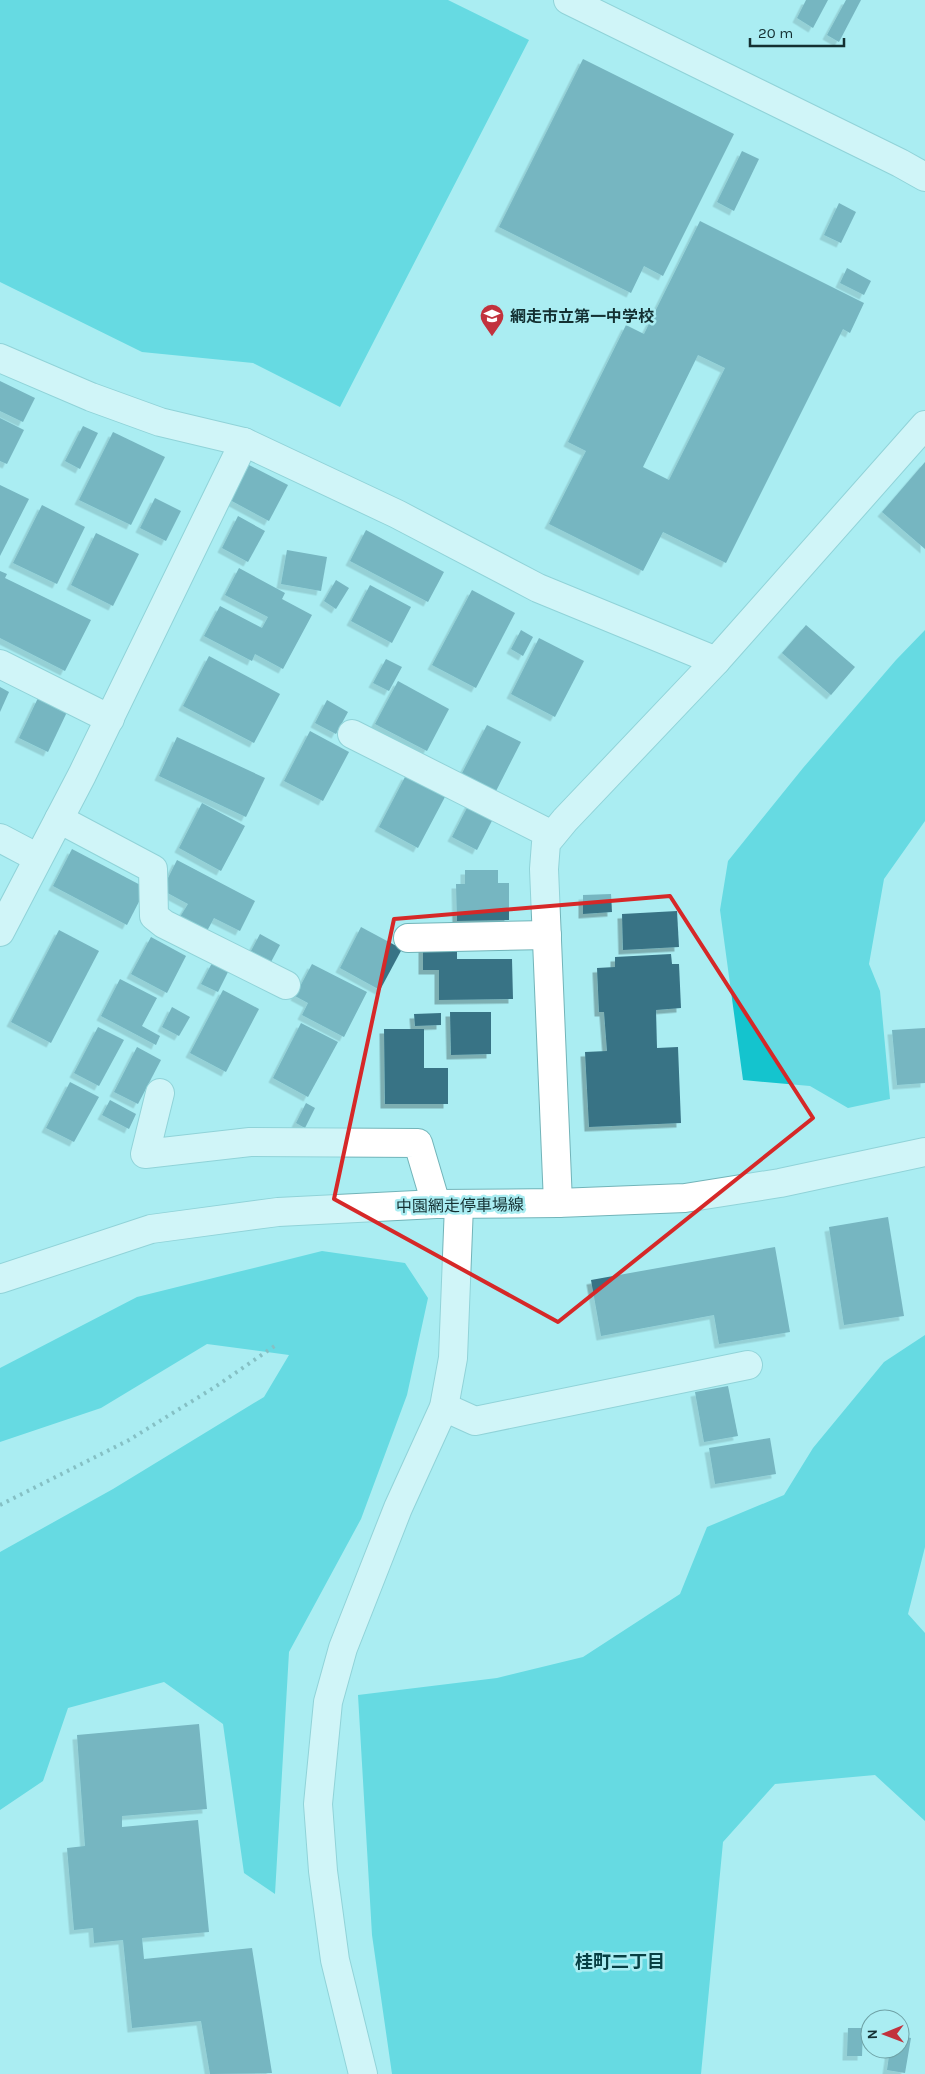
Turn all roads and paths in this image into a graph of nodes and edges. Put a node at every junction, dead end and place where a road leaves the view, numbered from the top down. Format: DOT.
graph roads {
  1 [pos="568,0"];
  2 [pos="925,177"];
  3 [pos="0,358"];
  4 [pos="925,425"];
  5 [pos="244,442"];
  6 [pos="716,661"];
  7 [pos="0,664"];
  8 [pos="110,719"];
  9 [pos="352,734"];
  10 [pos="59,819"];
  11 [pos="552,835"];
  12 [pos="0,838"];
  13 [pos="38,858"];
  14 [pos="0,932"];
  15 [pos="547,935"];
  16 [pos="408,938"];
  17 [pos="286,986"];
  18 [pos="160,1093"];
  19 [pos="925,1152"];
  20 [pos="558,1203"];
  21 [pos="448,1204"];
  22 [pos="0,1279"];
  23 [pos="748,1366"];
  24 [pos="444,1407"];
  25 [pos="363,2074"];
  1 -- 2 [label="street"];
  3 -- 5 [label="street"];
  4 -- 6 [label="street"];
  5 -- 6 [label="street"];
  5 -- 8 [label="street"];
  6 -- 11 [label="street"];
  7 -- 8 [label="street"];
  8 -- 10 [label="street"];
  9 -- 11 [label="street"];
  10 -- 13 [label="street"];
  10 -- 17 [label="street"];
  11 -- 15 [label="street"];
  12 -- 13 [label="street"];
  13 -- 14 [label="street"];
  15 -- 16 [label="street"];
  15 -- 20 [label="street"];
  18 -- 21 [label="street"];
  19 -- 20 [label="street, 中園網走停車場線"];
  20 -- 21 [label="street, 中園網走停車場線"];
  21 -- 22 [label="street, 中園網走停車場線"];
  21 -- 24 [label="street"];
  23 -- 24 [label="street"];
  24 -- 25 [label="street"];
}
